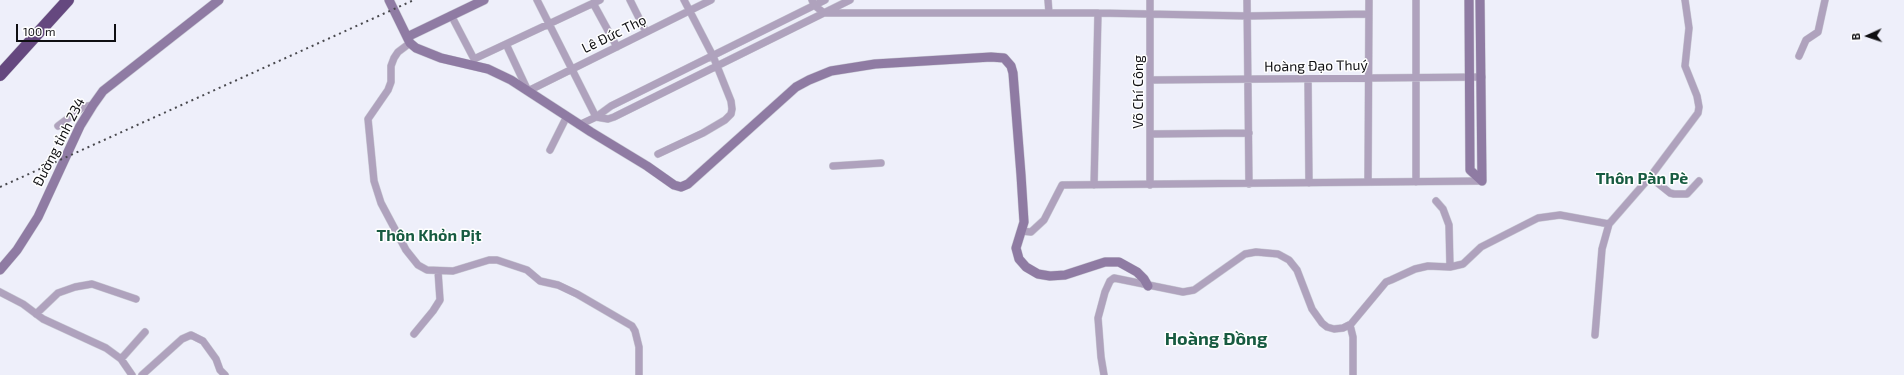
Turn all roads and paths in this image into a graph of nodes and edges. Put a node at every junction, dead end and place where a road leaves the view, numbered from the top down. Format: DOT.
graph roads {
  1 [pos="68,0"];
  2 [pos="219,0"];
  3 [pos="389,0"];
  4 [pos="484,0"];
  5 [pos="537,0"];
  6 [pos="600,0"];
  7 [pos="630,0"];
  8 [pos="684,0"];
  9 [pos="711,0"];
  10 [pos="825,0"];
  11 [pos="850,0"];
  12 [pos="1048,0"];
  13 [pos="1150,0"];
  14 [pos="1248,0"];
  15 [pos="1369,0"];
  16 [pos="1416,0"];
  17 [pos="1469,0"];
  18 [pos="1480,0"];
  19 [pos="1685,0"];
  20 [pos="1825,0"];
  21 [pos="593,3"];
  22 [pos="813,3"];
  23 [pos="690,11"];
  24 [pos="824,13"];
  25 [pos="1049,13"];
  26 [pos="1098,13"];
  27 [pos="1369,14"];
  28 [pos="451,15"];
  29 [pos="1150,15"];
  30 [pos="1248,16"];
  31 [pos="548,24"];
  32 [pos="646,32"];
  33 [pos="409,40"];
  34 [pos="506,44"];
  35 [pos="617,47"];
  36 [pos="713,56"];
  37 [pos="1799,56"];
  38 [pos="717,66"];
  39 [pos="572,69"];
  40 [pos="0,75"];
  41 [pos="1470,77"];
  42 [pos="1482,77"];
  43 [pos="1416,78"];
  44 [pos="1308,79"];
  45 [pos="1368,79"];
  46 [pos="1151,80"];
  47 [pos="1248,80"];
  48 [pos="528,91"];
  49 [pos="92,104"];
  50 [pos="567,116"];
  51 [pos="596,117"];
  52 [pos="580,125"];
  53 [pos="58,126"];
  54 [pos="1249,133"];
  55 [pos="1151,134"];
  56 [pos="550,150"];
  57 [pos="658,154"];
  58 [pos="881,163"];
  59 [pos="833,166"];
  60 [pos="1650,177"];
  61 [pos="1482,181"];
  62 [pos="1699,181"];
  63 [pos="1368,182"];
  64 [pos="1416,182"];
  65 [pos="1309,183"];
  66 [pos="1249,184"];
  67 [pos="1094,185"];
  68 [pos="1150,185"];
  69 [pos="1436,201"];
  70 [pos="1609,224"];
  71 [pos="1022,231"];
  72 [pos="1450,267"];
  73 [pos="0,270"];
  74 [pos="438,271"];
  75 [pos="1148,286"];
  76 [pos="0,292"];
  77 [pos="136,299"];
  78 [pos="36,314"];
  79 [pos="1350,325"];
  80 [pos="145,332"];
  81 [pos="414,334"];
  82 [pos="1596,335"];
  83 [pos="121,359"];
  84 [pos="132,375"];
  85 [pos="142,375"];
  86 [pos="225,375"];
  87 [pos="639,375"];
  88 [pos="1104,375"];
  89 [pos="1353,375"];
  1 -- 40 [label="highway"];
  2 -- 49 [label="street, Đường tỉnh 234"];
  3 -- 33 [label="street"];
  4 -- 28 [label="street"];
  5 -- 31 [label="street"];
  6 -- 21 [label="street"];
  7 -- 32 [label="street"];
  8 -- 23 [label="street"];
  9 -- 23 [label="street, Lê Đức Thọ"];
  10 -- 22 [label="street"];
  11 -- 24 [label="street"];
  12 -- 25 [label="street"];
  13 -- 29 [label="street, Võ Chí Công"];
  14 -- 30 [label="street"];
  15 -- 27 [label="street"];
  16 -- 43 [label="street"];
  17 -- 41 [label="street"];
  18 -- 42 [label="street"];
  19 -- 60 [label="street"];
  20 -- 37 [label="street"];
  21 -- 31 [label="street"];
  21 -- 35 [label="street"];
  22 -- 24 [label="street"];
  22 -- 36 [label="street"];
  23 -- 32 [label="street, Lê Đức Thọ"];
  23 -- 36 [label="street"];
  24 -- 25 [label="street"];
  24 -- 38 [label="street"];
  25 -- 26 [label="street"];
  26 -- 29 [label="street"];
  26 -- 67 [label="street"];
  27 -- 30 [label="street"];
  27 -- 45 [label="street"];
  28 -- 33 [label="street"];
  28 -- 34 [label="street"];
  29 -- 30 [label="street"];
  29 -- 46 [label="street, Võ Chí Công"];
  30 -- 47 [label="street"];
  31 -- 34 [label="street"];
  31 -- 39 [label="street"];
  32 -- 35 [label="street, Lê Đức Thọ"];
  33 -- 48 [label="street"];
  33 -- 74 [label="street"];
  34 -- 48 [label="street"];
  35 -- 39 [label="street, Lê Đức Thọ"];
  36 -- 38 [label="street"];
  36 -- 51 [label="street"];
  38 -- 51 [label="street"];
  38 -- 57 [label="street"];
  39 -- 48 [label="street, Lê Đức Thọ"];
  39 -- 51 [label="street"];
  41 -- 42 [label="street, Hoàng Đạo Thuý"];
  41 -- 43 [label="street, Hoàng Đạo Thuý"];
  41 -- 61 [label="street"];
  42 -- 61 [label="street"];
  43 -- 45 [label="street, Hoàng Đạo Thuý"];
  43 -- 64 [label="street"];
  44 -- 45 [label="street, Hoàng Đạo Thuý"];
  44 -- 47 [label="street, Hoàng Đạo Thuý"];
  44 -- 65 [label="street"];
  45 -- 63 [label="street"];
  46 -- 47 [label="street, Hoàng Đạo Thuý"];
  46 -- 55 [label="street, Võ Chí Công"];
  47 -- 54 [label="street"];
  48 -- 50 [label="street"];
  49 -- 53 [label="street"];
  49 -- 73 [label="street, Đường tỉnh 234"];
  50 -- 52 [label="street"];
  50 -- 56 [label="street"];
  51 -- 52 [label="street"];
  52 -- 71 [label="street"];
  54 -- 55 [label="street"];
  54 -- 66 [label="street"];
  55 -- 68 [label="street, Võ Chí Công"];
  58 -- 59 [label="street"];
  60 -- 62 [label="street"];
  60 -- 70 [label="street"];
  61 -- 64 [label="street"];
  63 -- 64 [label="street"];
  63 -- 65 [label="street"];
  65 -- 66 [label="street"];
  66 -- 68 [label="street"];
  67 -- 68 [label="street"];
  67 -- 71 [label="street"];
  69 -- 72 [label="street"];
  70 -- 72 [label="street"];
  70 -- 82 [label="street"];
  71 -- 75 [label="street"];
  72 -- 79 [label="street"];
  74 -- 81 [label="street"];
  74 -- 87 [label="street"];
  75 -- 79 [label="street"];
  75 -- 88 [label="street"];
  76 -- 78 [label="street"];
  77 -- 78 [label="street"];
  78 -- 83 [label="street"];
  79 -- 89 [label="street"];
  80 -- 83 [label="street"];
  83 -- 84 [label="street"];
  85 -- 86 [label="street"];
}
